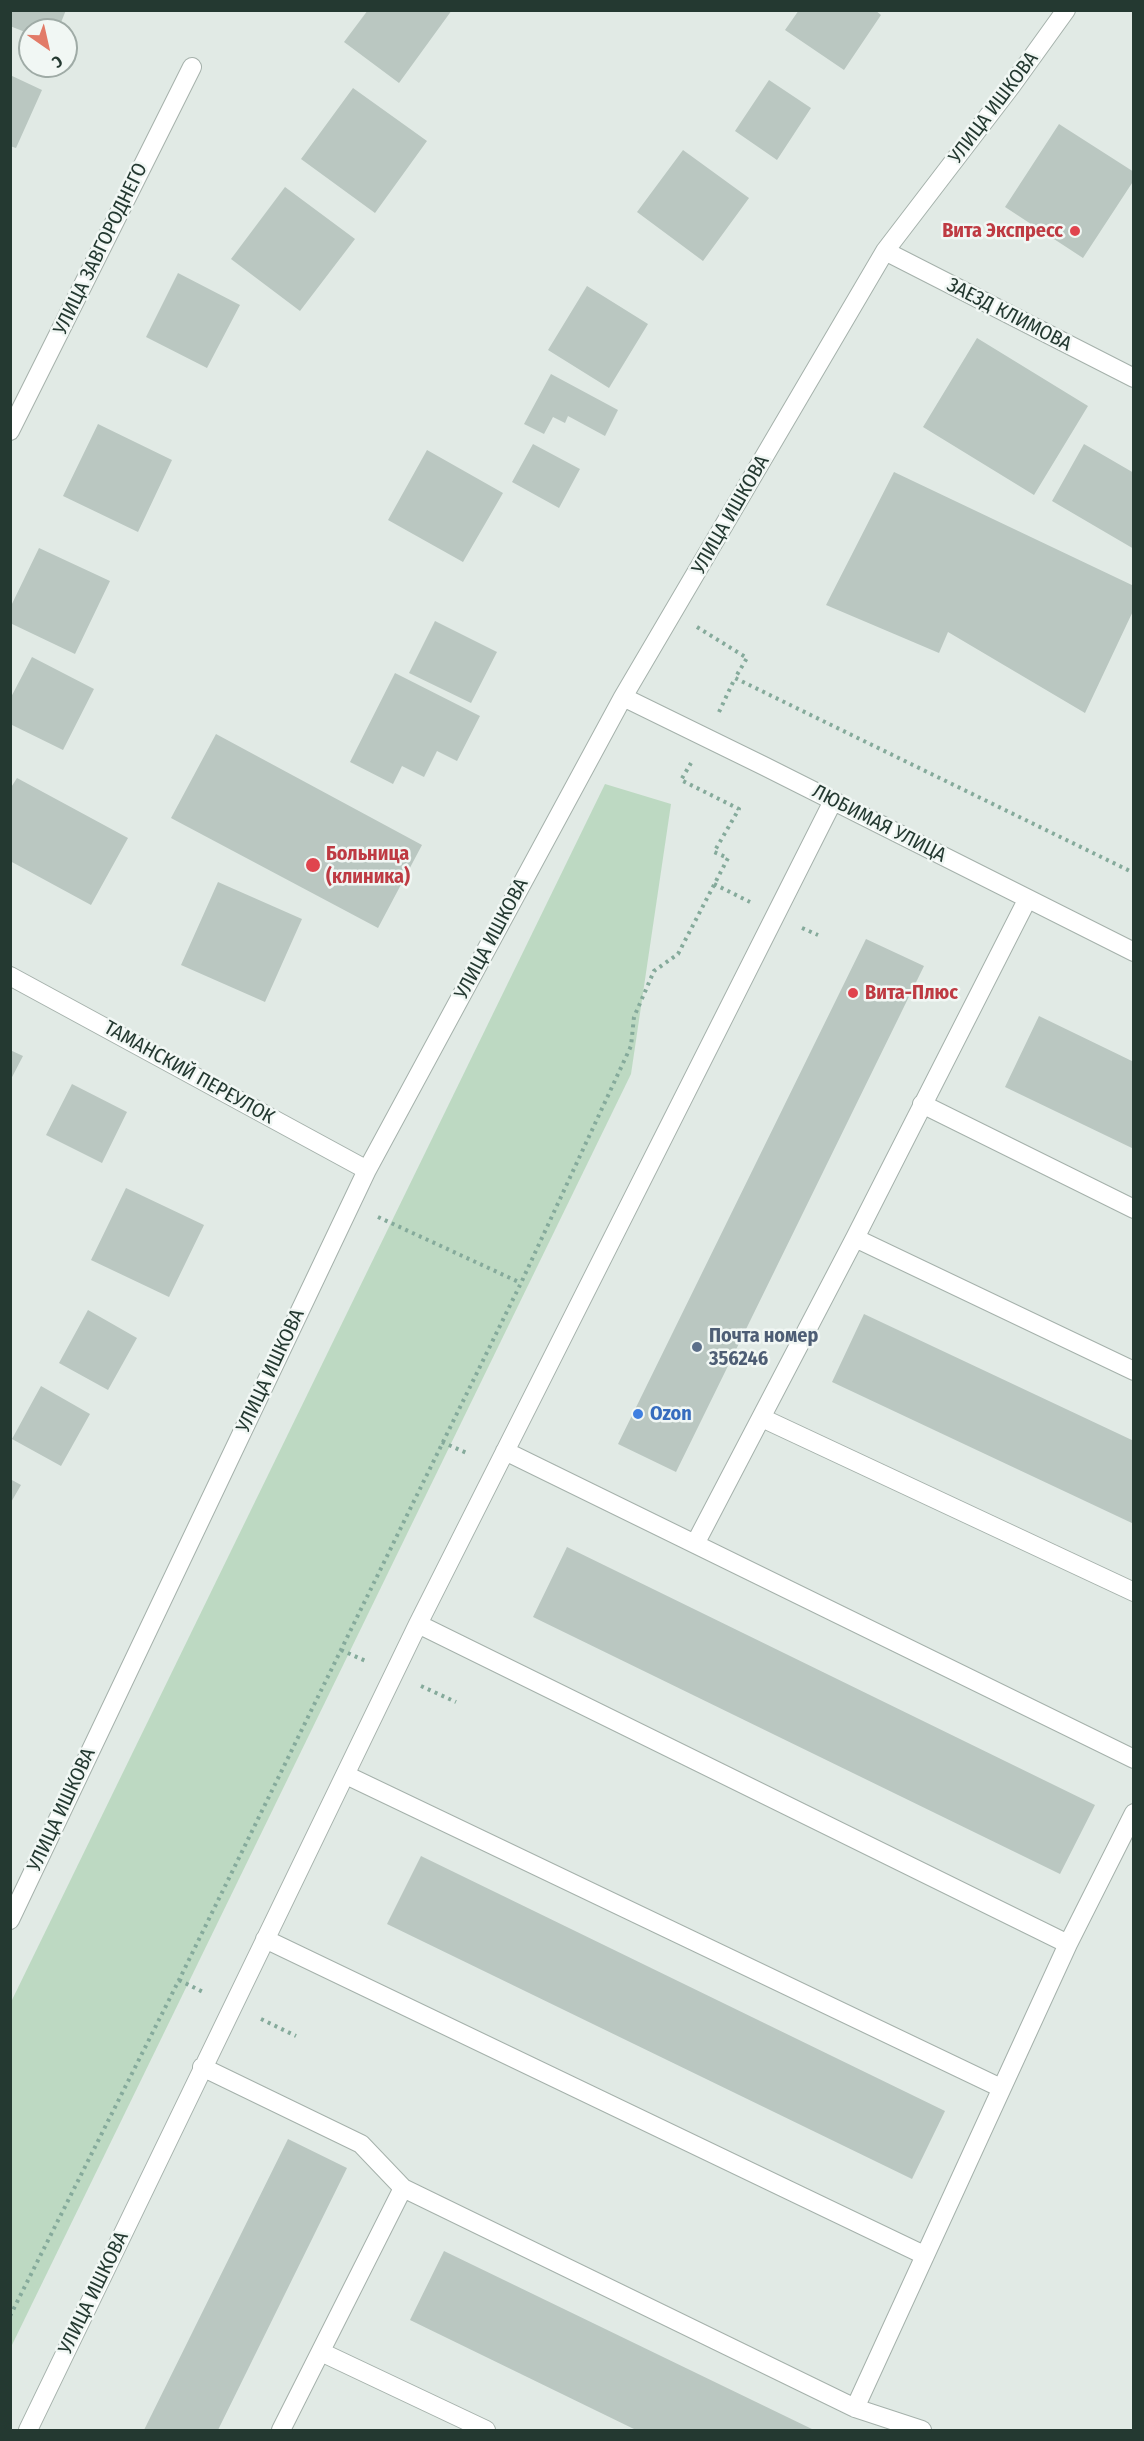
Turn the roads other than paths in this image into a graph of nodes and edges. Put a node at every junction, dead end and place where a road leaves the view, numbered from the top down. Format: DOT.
graph roads {
  1 [pos="1066,10"];
  2 [pos="192,67"];
  3 [pos="885,251"];
  4 [pos="1134,378"];
  5 [pos="10,431"];
  6 [pos="623,697"];
  7 [pos="833,801"];
  8 [pos="1028,900"];
  9 [pos="1134,952"];
  10 [pos="10,976"];
  11 [pos="922,1104"];
  12 [pos="367,1170"];
  13 [pos="1134,1209"];
  14 [pos="855,1238"];
  15 [pos="1134,1371"];
  16 [pos="762,1418"];
  17 [pos="504,1451"];
  18 [pos="695,1544"];
  19 [pos="1134,1592"];
  20 [pos="417,1624"];
  21 [pos="1134,1759"];
  22 [pos="346,1775"];
  23 [pos="1134,1813"];
  24 [pos="10,1920"];
  25 [pos="265,1939"];
  26 [pos="1068,1944"];
  27 [pos="202,2067"];
  28 [pos="1001,2088"];
  29 [pos="403,2188"];
  30 [pos="924,2255"];
  31 [pos="321,2352"];
  32 [pos="855,2408"];
  33 [pos="28,2430"];
  34 [pos="282,2430"];
  35 [pos="486,2430"];
  36 [pos="922,2430"];
  1 -- 3 [label="street, УЛИЦА ИШКОВА"];
  2 -- 5 [label="street, УЛИЦА ЗАВГОРОДНЕГО"];
  3 -- 4 [label="street, ЗАЕЗД КЛИМОВА"];
  3 -- 6 [label="street, УЛИЦА ИШКОВА"];
  6 -- 7 [label="street, ЛЮБИМАЯ УЛИЦА"];
  6 -- 12 [label="street, УЛИЦА ИШКОВА"];
  7 -- 8 [label="street, ЛЮБИМАЯ УЛИЦА"];
  7 -- 17 [label="street, УЛИЦА ИШКОВА"];
  8 -- 9 [label="street, ЛЮБИМАЯ УЛИЦА"];
  8 -- 11 [label="street"];
  10 -- 12 [label="street, ТАМАНСКИЙ ПЕРЕУЛОК"];
  11 -- 13 [label="street"];
  11 -- 14 [label="street"];
  12 -- 24 [label="street, УЛИЦА ИШКОВА"];
  14 -- 15 [label="street"];
  14 -- 16 [label="street"];
  16 -- 18 [label="street"];
  16 -- 19 [label="street"];
  17 -- 18 [label="street"];
  17 -- 20 [label="street, УЛИЦА ИШКОВА"];
  18 -- 21 [label="street"];
  20 -- 22 [label="street, УЛИЦА ИШКОВА"];
  20 -- 26 [label="street"];
  22 -- 25 [label="street, УЛИЦА ИШКОВА"];
  22 -- 28 [label="street"];
  23 -- 26 [label="street"];
  25 -- 27 [label="street, УЛИЦА ИШКОВА"];
  25 -- 30 [label="street"];
  26 -- 28 [label="street"];
  27 -- 29 [label="street"];
  27 -- 33 [label="street, УЛИЦА ИШКОВА"];
  28 -- 30 [label="street"];
  29 -- 31 [label="street"];
  29 -- 32 [label="street"];
  30 -- 32 [label="street"];
  31 -- 34 [label="street"];
  31 -- 35 [label="street"];
  32 -- 36 [label="street"];
}
